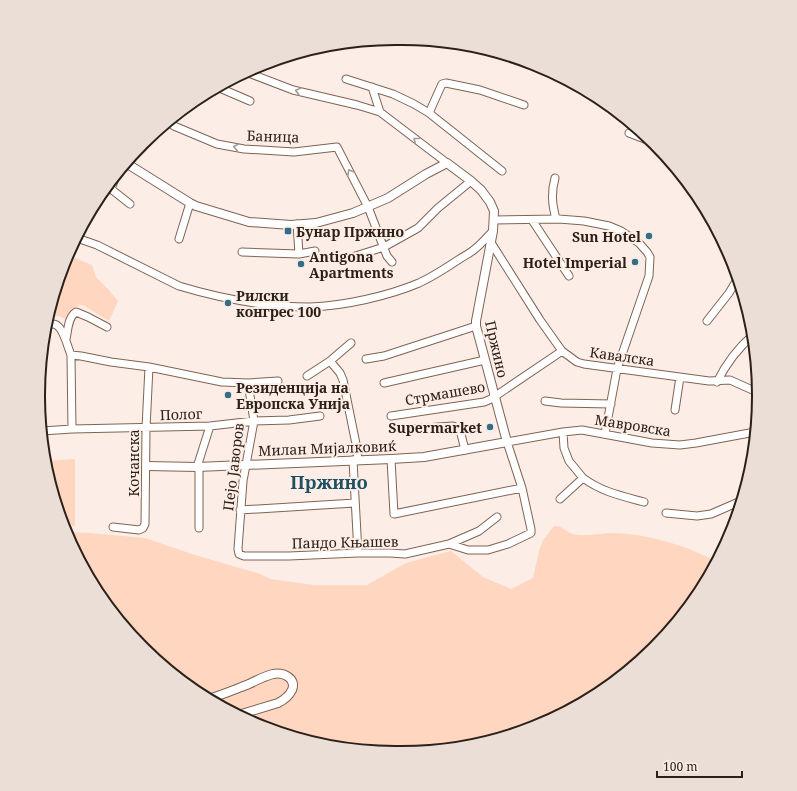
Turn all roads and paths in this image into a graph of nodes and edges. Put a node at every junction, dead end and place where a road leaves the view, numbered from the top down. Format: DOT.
graph roads {
  1 [pos="254,75"];
  2 [pos="346,78"];
  3 [pos="372,87"];
  4 [pos="224,90"];
  5 [pos="250,101"];
  6 [pos="524,105"];
  7 [pos="380,112"];
  8 [pos="429,114"];
  9 [pos="172,125"];
  10 [pos="629,133"];
  11 [pos="637,136"];
  12 [pos="447,163"];
  13 [pos="130,166"];
  14 [pos="502,171"];
  15 [pos="555,178"];
  16 [pos="471,181"];
  17 [pos="112,190"];
  18 [pos="130,204"];
  19 [pos="190,204"];
  20 [pos="368,207"];
  21 [pos="556,219"];
  22 [pos="494,220"];
  23 [pos="532,220"];
  24 [pos="297,224"];
  25 [pos="493,231"];
  26 [pos="179,239"];
  27 [pos="81,240"];
  28 [pos="490,241"];
  29 [pos="384,247"];
  30 [pos="474,250"];
  31 [pos="489,250"];
  32 [pos="315,251"];
  33 [pos="242,252"];
  34 [pos="299,254"];
  35 [pos="349,258"];
  36 [pos="392,262"];
  37 [pos="569,276"];
  38 [pos="734,285"];
  39 [pos="707,322"];
  40 [pos="52,325"];
  41 [pos="476,326"];
  42 [pos="107,327"];
  43 [pos="66,339"];
  44 [pos="747,340"];
  45 [pos="351,343"];
  46 [pos="562,351"];
  47 [pos="71,356"];
  48 [pos="366,359"];
  49 [pos="485,360"];
  50 [pos="330,361"];
  51 [pos="149,367"];
  52 [pos="617,369"];
  53 [pos="307,376"];
  54 [pos="680,378"];
  55 [pos="278,381"];
  56 [pos="717,382"];
  57 [pos="248,383"];
  58 [pos="384,383"];
  59 [pos="752,390"];
  60 [pos="495,397"];
  61 [pos="545,401"];
  62 [pos="611,404"];
  63 [pos="675,410"];
  64 [pos="320,416"];
  65 [pos="391,416"];
  66 [pos="254,421"];
  67 [pos="210,426"];
  68 [pos="146,428"];
  69 [pos="72,429"];
  70 [pos="410,429"];
  71 [pos="47,431"];
  72 [pos="563,432"];
  73 [pos="750,433"];
  74 [pos="605,434"];
  75 [pos="507,442"];
  76 [pos="465,450"];
  77 [pos="391,459"];
  78 [pos="355,460"];
  79 [pos="245,464"];
  80 [pos="146,466"];
  81 [pos="198,466"];
  82 [pos="583,478"];
  83 [pos="522,488"];
  84 [pos="560,500"];
  85 [pos="644,502"];
  86 [pos="355,503"];
  87 [pos="734,504"];
  88 [pos="240,510"];
  89 [pos="666,513"];
  90 [pos="497,517"];
  91 [pos="113,527"];
  92 [pos="199,528"];
  93 [pos="449,544"];
  94 [pos="358,552"];
  95 [pos="239,554"];
  96 [pos="216,696"];
  97 [pos="245,712"];
  7 -- 1 [label="street, one-way"];
  2 -- 3 [label="street"];
  3 -- 7 [label="street"];
  3 -- 8 [label="street"];
  4 -- 5 [label="street"];
  6 -- 8 [label="street"];
  12 -- 7 [label="street, one-way"];
  8 -- 14 [label="street"];
  20 -- 9 [label="street, Баница, one-way"];
  10 -- 11 [label="street"];
  12 -- 16 [label="street, Пржино"];
  12 -- 20 [label="street"];
  13 -- 19 [label="street"];
  15 -- 21 [label="street"];
  16 -- 22 [label="street, Пржино"];
  16 -- 29 [label="street"];
  17 -- 18 [label="street"];
  19 -- 24 [label="street"];
  19 -- 26 [label="street"];
  20 -- 24 [label="street"];
  20 -- 29 [label="street"];
  21 -- 23 [label="street"];
  21 -- 52 [label="street"];
  22 -- 23 [label="street"];
  22 -- 25 [label="street, Пржино"];
  23 -- 37 [label="street"];
  24 -- 34 [label="street"];
  25 -- 28 [label="street, Пржино"];
  25 -- 30 [label="street"];
  27 -- 30 [label="street"];
  28 -- 31 [label="street, Пржино"];
  28 -- 46 [label="street, Кавалска"];
  29 -- 35 [label="street"];
  29 -- 36 [label="street"];
  30 -- 31 [label="street"];
  31 -- 41 [label="street, Пржино"];
  32 -- 34 [label="street"];
  33 -- 34 [label="street"];
  38 -- 39 [label="street"];
  40 -- 43 [label="street"];
  41 -- 48 [label="street"];
  41 -- 49 [label="street, Пржино"];
  42 -- 43 [label="street"];
  43 -- 47 [label="street"];
  44 -- 56 [label="street"];
  45 -- 50 [label="street"];
  46 -- 52 [label="street, Кавалска"];
  46 -- 60 [label="street, Стрмашево"];
  47 -- 51 [label="street"];
  47 -- 69 [label="street"];
  49 -- 58 [label="street"];
  49 -- 60 [label="street, Пржино"];
  50 -- 53 [label="street"];
  50 -- 78 [label="street"];
  51 -- 57 [label="street"];
  51 -- 68 [label="street, Кочанска"];
  52 -- 54 [label="street, Кавалска"];
  52 -- 62 [label="street"];
  54 -- 56 [label="street, Кавалска"];
  54 -- 63 [label="street"];
  55 -- 57 [label="street"];
  56 -- 59 [label="street, Кавалска"];
  57 -- 66 [label="street, Пејо Јаворов"];
  60 -- 65 [label="street, Стрмашево"];
  60 -- 75 [label="street, Пржино"];
  61 -- 62 [label="street"];
  62 -- 74 [label="street"];
  64 -- 66 [label="street, Полог"];
  66 -- 67 [label="street, Полог"];
  66 -- 79 [label="street, Пејо Јаворов"];
  67 -- 68 [label="street, Полог"];
  67 -- 81 [label="street"];
  68 -- 69 [label="street, Полог"];
  68 -- 80 [label="street, Кочанска"];
  69 -- 71 [label="street, Полог"];
  70 -- 76 [label="street"];
  72 -- 74 [label="street, Мавровска"];
  72 -- 75 [label="street, Мавровска"];
  72 -- 82 [label="street"];
  73 -- 74 [label="street, Мавровска"];
  75 -- 76 [label="street, Милан Мијалковиќ"];
  75 -- 83 [label="street, Пржино"];
  76 -- 77 [label="street, Милан Мијалковиќ"];
  77 -- 78 [label="street, Милан Мијалковиќ"];
  77 -- 83 [label="street"];
  78 -- 79 [label="street, Милан Мијалковиќ"];
  78 -- 86 [label="street"];
  79 -- 81 [label="street, Милан Мијалковиќ"];
  79 -- 88 [label="street, Пејо Јаворов"];
  80 -- 81 [label="street, Милан Мијалковиќ"];
  80 -- 91 [label="street, Кочанска"];
  81 -- 92 [label="street"];
  82 -- 84 [label="street"];
  82 -- 85 [label="street"];
  83 -- 93 [label="street, Пржино"];
  86 -- 88 [label="street"];
  86 -- 94 [label="street"];
  87 -- 89 [label="street"];
  88 -- 95 [label="street, Пејо Јаворов"];
  90 -- 93 [label="street, Пандо Књашев"];
  93 -- 94 [label="street, Пандо Књашев"];
  94 -- 95 [label="street, Пандо Књашев"];
  96 -- 97 [label="street"];
}
